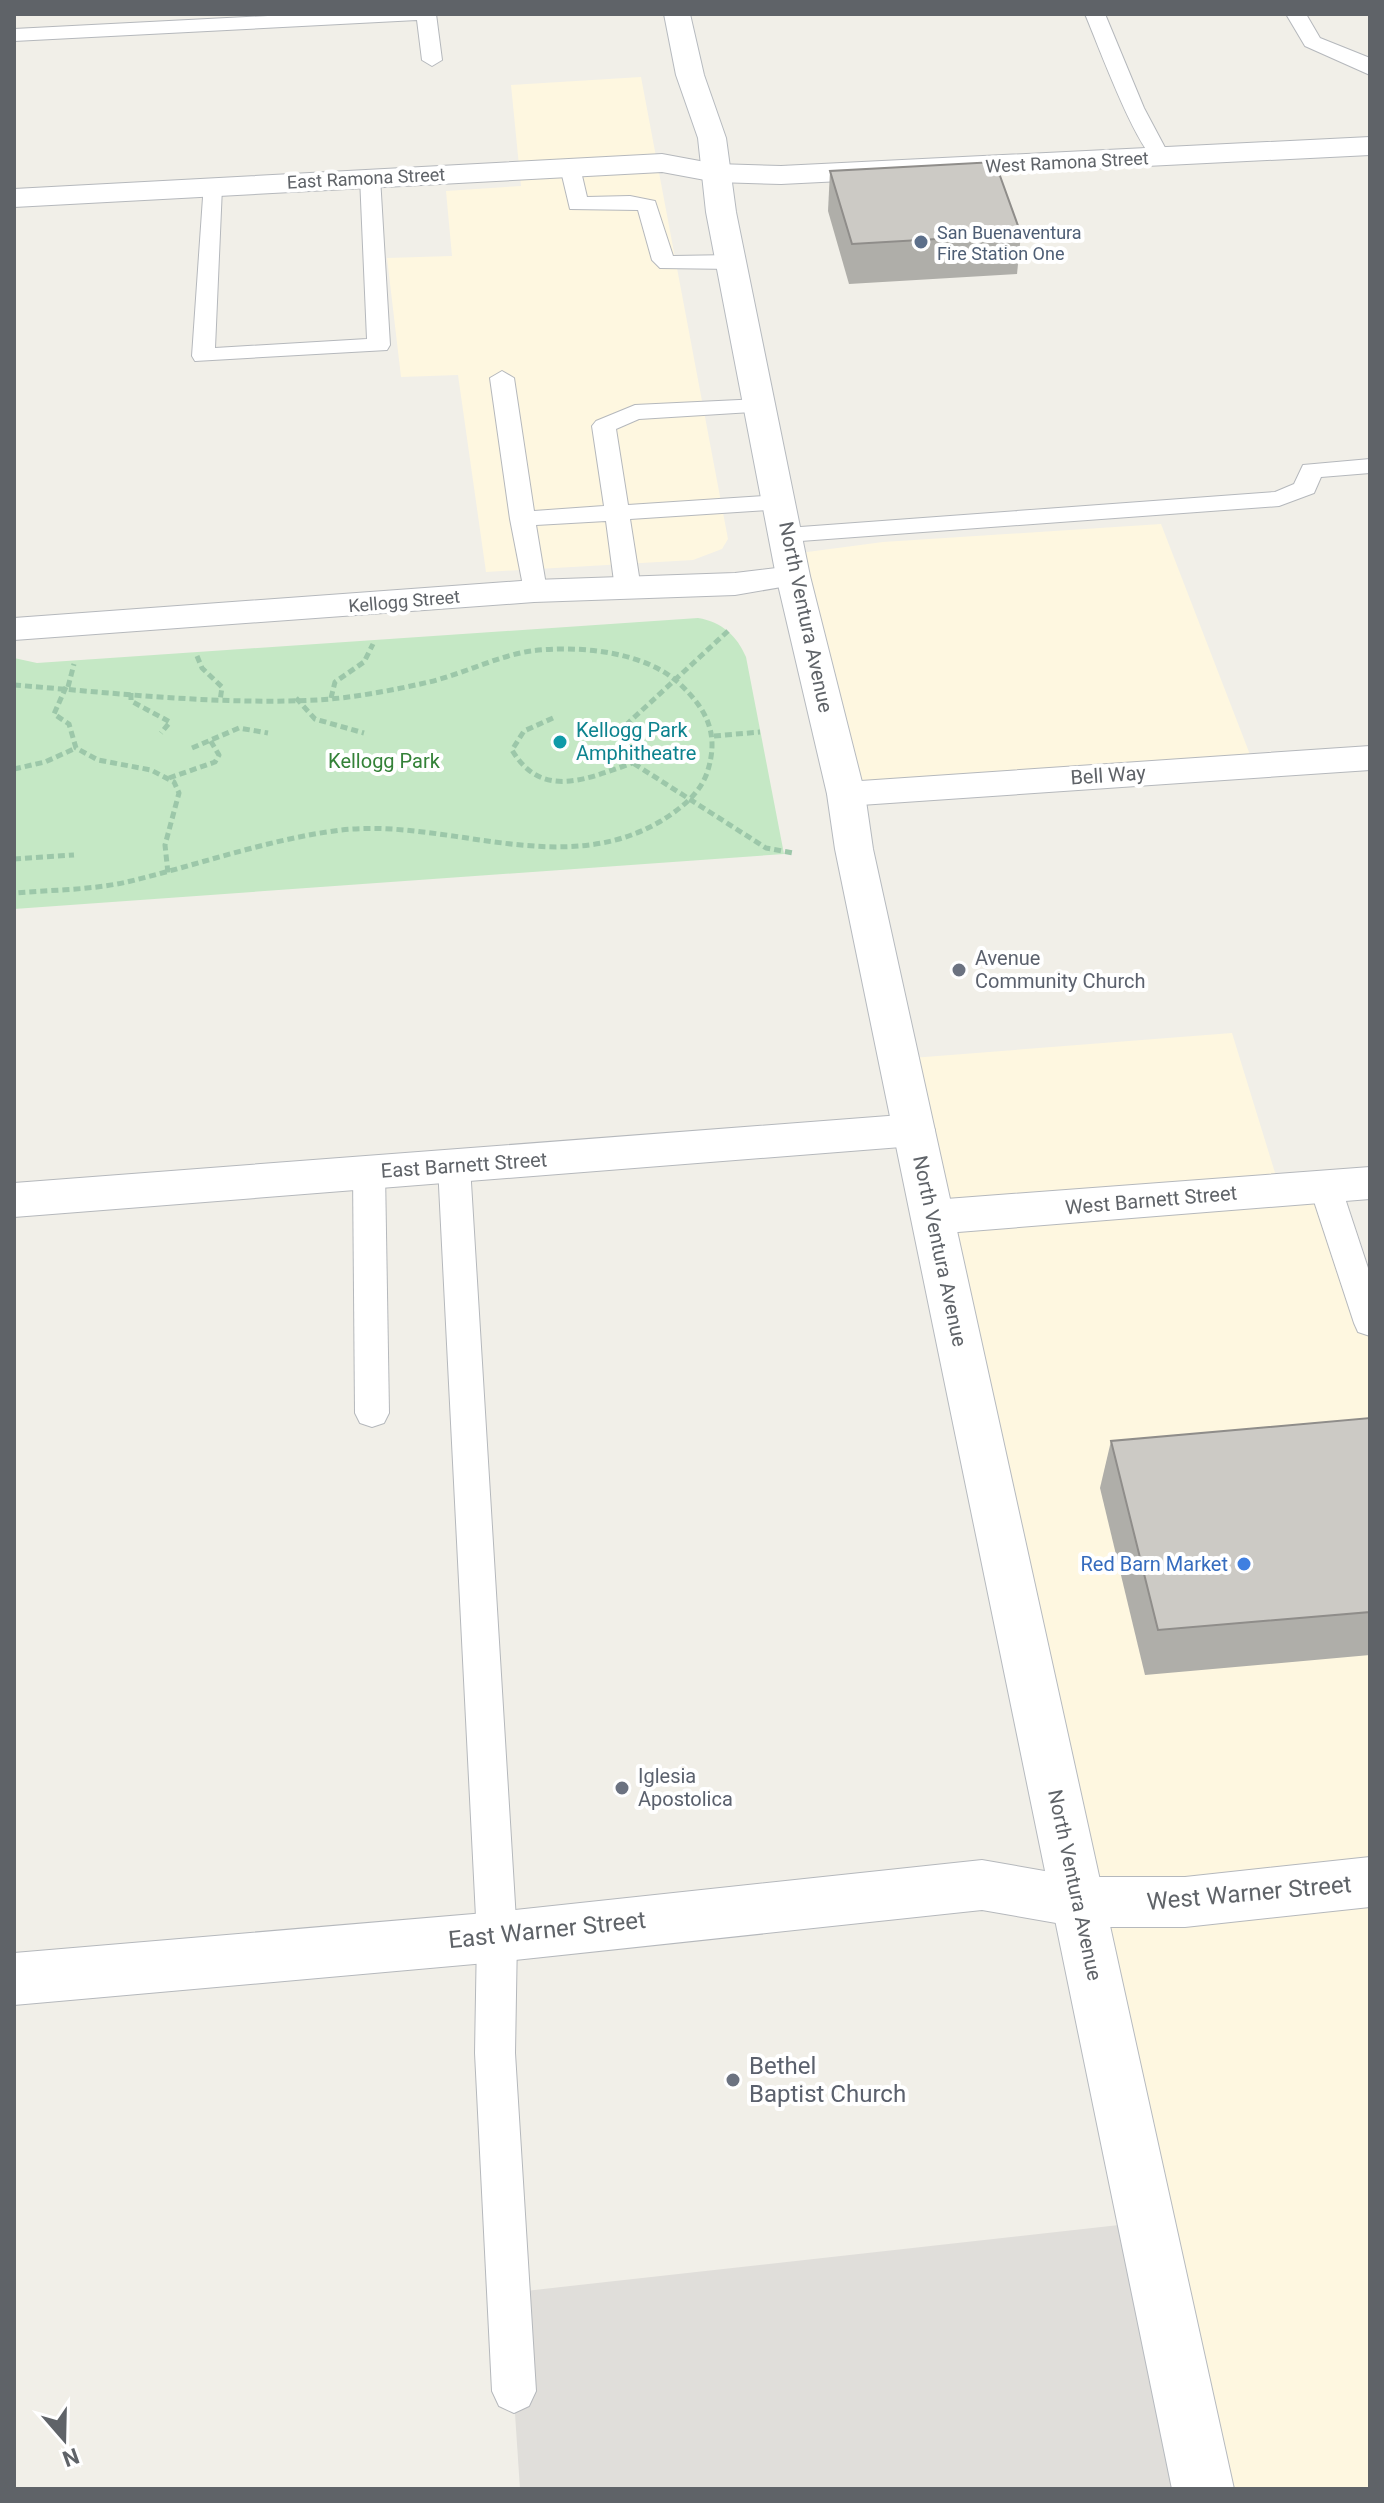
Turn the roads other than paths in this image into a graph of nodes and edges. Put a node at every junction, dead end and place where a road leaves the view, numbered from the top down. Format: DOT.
graph roads {
  1 [pos="416,14"];
  2 [pos="426,14"];
  3 [pos="677,14"];
  4 [pos="1095,14"];
  5 [pos="1296,14"];
  6 [pos="14,35"];
  7 [pos="432,60"];
  8 [pos="1370,69"];
  9 [pos="1370,146"];
  10 [pos="1160,157"];
  11 [pos="570,167"];
  12 [pos="716,173"];
  13 [pos="370,177"];
  14 [pos="211,187"];
  15 [pos="14,198"];
  16 [pos="733,262"];
  17 [pos="502,378"];
  18 [pos="760,406"];
  19 [pos="1370,466"];
  20 [pos="615,513"];
  21 [pos="522,519"];
  22 [pos="787,538"];
  23 [pos="628,589"];
  24 [pos="534,591"];
  25 [pos="14,629"];
  26 [pos="1370,758"];
  27 [pos="846,794"];
  28 [pos="914,1130"];
  29 [pos="454,1166"];
  30 [pos="369,1172"];
  31 [pos="1370,1183"];
  32 [pos="1325,1186"];
  33 [pos="14,1200"];
  34 [pos="933,1217"];
  35 [pos="1370,1323"];
  36 [pos="372,1413"];
  37 [pos="1370,1882"];
  38 [pos="1079,1902"];
  39 [pos="497,1937"];
  40 [pos="14,1979"];
  41 [pos="514,2391"];
  42 [pos="1203,2489"];
  1 -- 6 [label="lane"];
  2 -- 7 [label="lane"];
  3 -- 12 [label="street, North Ventura Avenue"];
  4 -- 10 [label="lane"];
  5 -- 8 [label="lane"];
  9 -- 10 [label="street, West Ramona Street"];
  10 -- 12 [label="street, West Ramona Street"];
  11 -- 12 [label="street, East Ramona Street"];
  11 -- 13 [label="street, East Ramona Street"];
  11 -- 16 [label="lane"];
  12 -- 16 [label="street, North Ventura Avenue"];
  13 -- 14 [label="street, East Ramona Street"];
  13 -- 14 [label="lane"];
  14 -- 15 [label="street, East Ramona Street"];
  16 -- 18 [label="street, North Ventura Avenue"];
  17 -- 21 [label="lane"];
  18 -- 20 [label="lane"];
  18 -- 22 [label="street, North Ventura Avenue"];
  19 -- 22 [label="lane"];
  20 -- 21 [label="lane"];
  20 -- 22 [label="lane"];
  20 -- 23 [label="lane"];
  21 -- 24 [label="lane"];
  22 -- 23 [label="street, Kellogg Street"];
  22 -- 27 [label="street, North Ventura Avenue"];
  23 -- 24 [label="street, Kellogg Street"];
  24 -- 25 [label="street, Kellogg Street"];
  26 -- 27 [label="street, Bell Way"];
  27 -- 28 [label="street, North Ventura Avenue"];
  28 -- 29 [label="street, East Barnett Street"];
  28 -- 34 [label="street, North Ventura Avenue"];
  29 -- 30 [label="street, East Barnett Street"];
  29 -- 39 [label="lane"];
  30 -- 33 [label="street, East Barnett Street"];
  30 -- 36 [label="lane"];
  31 -- 32 [label="street, West Barnett Street"];
  32 -- 34 [label="street, West Barnett Street"];
  32 -- 35 [label="lane"];
  34 -- 38 [label="street, North Ventura Avenue"];
  37 -- 38 [label="street, West Warner Street"];
  38 -- 39 [label="street, East Warner Street"];
  38 -- 42 [label="street, North Ventura Avenue"];
  39 -- 40 [label="street, East Warner Street"];
  39 -- 41 [label="lane"];
}
